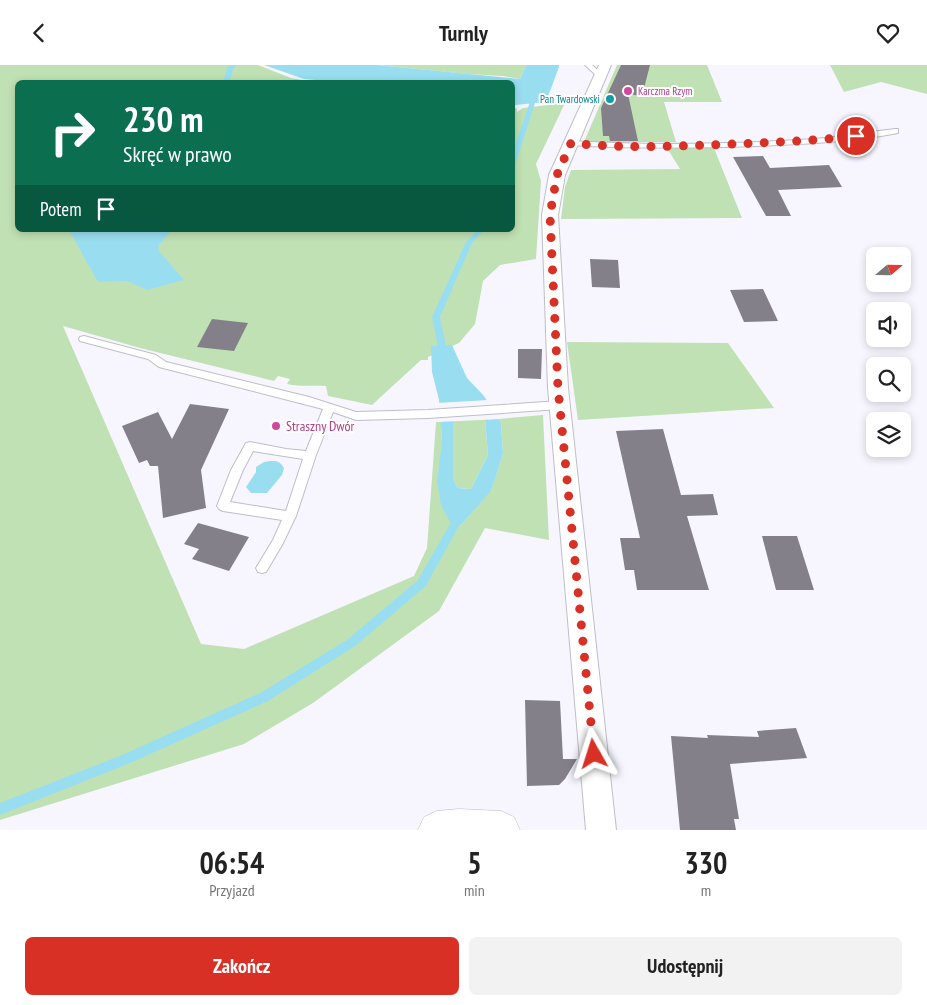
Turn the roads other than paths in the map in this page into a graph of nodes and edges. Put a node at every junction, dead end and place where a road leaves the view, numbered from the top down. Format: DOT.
graph roads {
  1 [pos="598,69"];
  2 [pos="895,131"];
  3 [pos="571,143"];
  4 [pos="84,339"];
  5 [pos="560,405"];
  6 [pos="329,408"];
  7 [pos="310,455"];
  8 [pos="290,516"];
  9 [pos="262,568"];
  10 [pos="437,830"];
  11 [pos="501,830"];
  12 [pos="601,830"];
  1 -- 3 [label="street"];
  2 -- 3 [label="lane"];
  3 -- 5 [label="street"];
  4 -- 6 [label="lane"];
  5 -- 6 [label="lane"];
  5 -- 12 [label="street"];
  6 -- 7 [label="lane"];
  7 -- 8 [label="lane"];
  7 -- 8 [label="lane"];
  8 -- 9 [label="lane"];
  10 -- 11 [label="street"];
}
